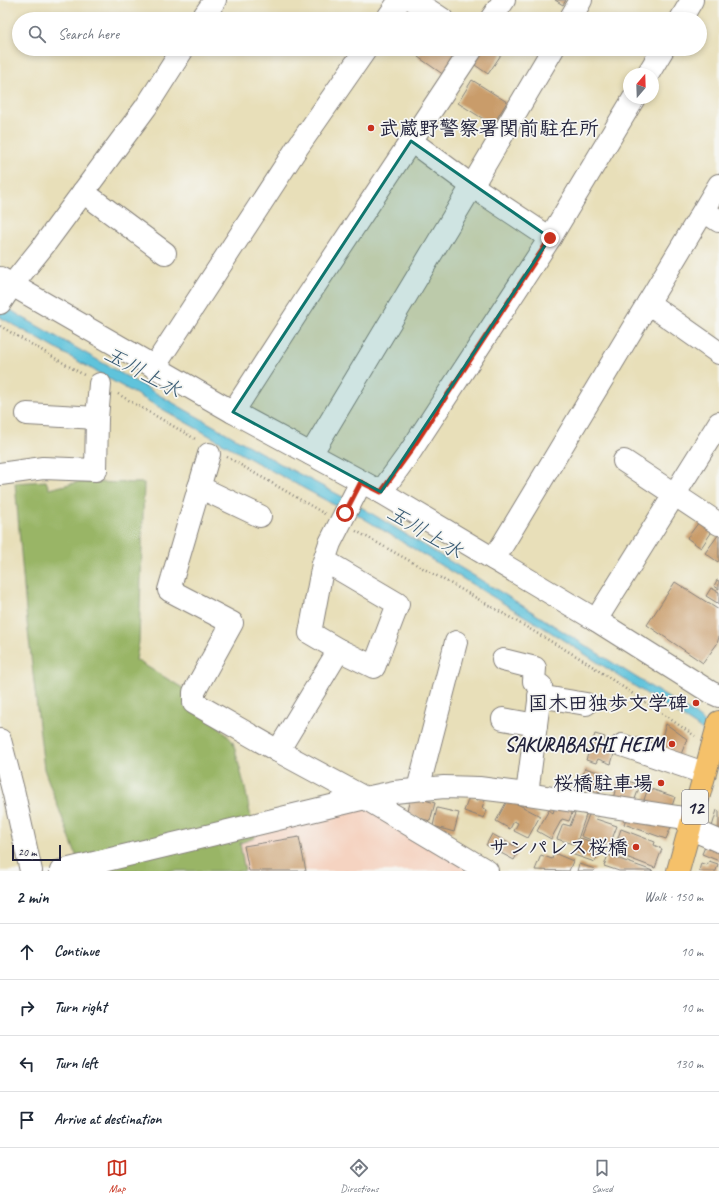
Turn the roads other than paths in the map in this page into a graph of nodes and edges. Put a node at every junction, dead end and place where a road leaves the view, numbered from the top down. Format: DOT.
graph roads {
  1 [pos="214,0"];
  2 [pos="400,0"];
  3 [pos="413,0"];
  4 [pos="504,0"];
  5 [pos="581,0"];
  6 [pos="692,0"];
  7 [pos="206,12"];
  8 [pos="392,12"];
  9 [pos="431,12"];
  10 [pos="496,12"];
  11 [pos="574,12"];
  12 [pos="685,12"];
  13 [pos="179,56"];
  14 [pos="361,56"];
  15 [pos="467,56"];
  16 [pos="549,56"];
  17 [pos="659,56"];
  18 [pos="652,68"];
  19 [pos="630,104"];
  20 [pos="411,141"];
  21 [pos="719,185"];
  22 [pos="472,186"];
  23 [pos="83,192"];
  24 [pos="711,216"];
  25 [pos="550,238"];
  26 [pos="165,253"];
  27 [pos="4,290"];
  28 [pos="648,303"];
  29 [pos="719,353"];
  30 [pos="154,367"];
  31 [pos="100,384"];
  32 [pos="233,412"];
  33 [pos="27,414"];
  34 [pos="98,418"];
  35 [pos="719,423"];
  36 [pos="209,454"];
  37 [pos="311,454"];
  38 [pos="624,461"];
  39 [pos="0,474"];
  40 [pos="199,487"];
  41 [pos="381,492"];
  42 [pos="674,494"];
  43 [pos="353,498"];
  44 [pos="260,516"];
  45 [pos="719,524"];
  46 [pos="494,559"];
  47 [pos="323,564"];
  48 [pos="596,620"];
  49 [pos="456,642"];
  50 [pos="339,650"];
  51 [pos="503,660"];
  52 [pos="540,696"];
  53 [pos="719,696"];
  54 [pos="586,704"];
  55 [pos="503,719"];
  56 [pos="719,722"];
  57 [pos="536,725"];
  58 [pos="0,740"];
  59 [pos="622,745"];
  60 [pos="278,751"];
  61 [pos="704,773"];
  62 [pos="418,789"];
  63 [pos="526,794"];
  64 [pos="365,798"];
  65 [pos="690,824"];
  66 [pos="719,841"];
  67 [pos="31,871"];
  68 [pos="61,871"];
  69 [pos="487,871"];
  70 [pos="678,871"];
  1 -- 7 [label="street"];
  2 -- 8 [label="street"];
  3 -- 9 [label="street"];
  4 -- 10 [label="street"];
  5 -- 11 [label="street"];
  6 -- 12 [label="street"];
  13 -- 23 [label="street"];
  14 -- 30 [label="street"];
  15 -- 20 [label="street"];
  16 -- 22 [label="street"];
  17 -- 18 [label="street"];
  19 -- 25 [label="street"];
  20 -- 22 [label="street"];
  20 -- 32 [label="street"];
  21 -- 24 [label="street"];
  22 -- 25 [label="street"];
  22 -- 37 [label="street"];
  23 -- 26 [label="street"];
  23 -- 27 [label="street"];
  24 -- 28 [label="street"];
  25 -- 41 [label="street"];
  27 -- 30 [label="street"];
  28 -- 29 [label="street"];
  28 -- 46 [label="street"];
  30 -- 32 [label="street"];
  31 -- 34 [label="street"];
  32 -- 37 [label="street"];
  33 -- 34 [label="street"];
  34 -- 39 [label="street"];
  35 -- 42 [label="street"];
  36 -- 40 [label="street"];
  37 -- 43 [label="street"];
  38 -- 42 [label="street"];
  40 -- 44 [label="street"];
  40 -- 60 [label="street"];
  41 -- 43 [label="street"];
  41 -- 46 [label="street"];
  42 -- 45 [label="street"];
  42 -- 48 [label="street"];
  43 -- 47 [label="street"];
  46 -- 48 [label="street"];
  47 -- 50 [label="street"];
  47 -- 50 [label="street"];
  48 -- 53 [label="street"];
  49 -- 62 [label="street"];
  50 -- 60 [label="street"];
  51 -- 52 [label="street"];
  52 -- 54 [label="street"];
  52 -- 57 [label="street"];
  55 -- 57 [label="street"];
  56 -- 61 [label="main road, 12"];
  57 -- 63 [label="street"];
  58 -- 67 [label="street"];
  59 -- 61 [label="street"];
  60 -- 64 [label="street"];
  61 -- 65 [label="main road, 12"];
  62 -- 63 [label="street"];
  62 -- 64 [label="street"];
  63 -- 65 [label="street"];
  64 -- 68 [label="street"];
  64 -- 69 [label="street"];
  65 -- 66 [label="street"];
  65 -- 70 [label="main road, 12"];
}
